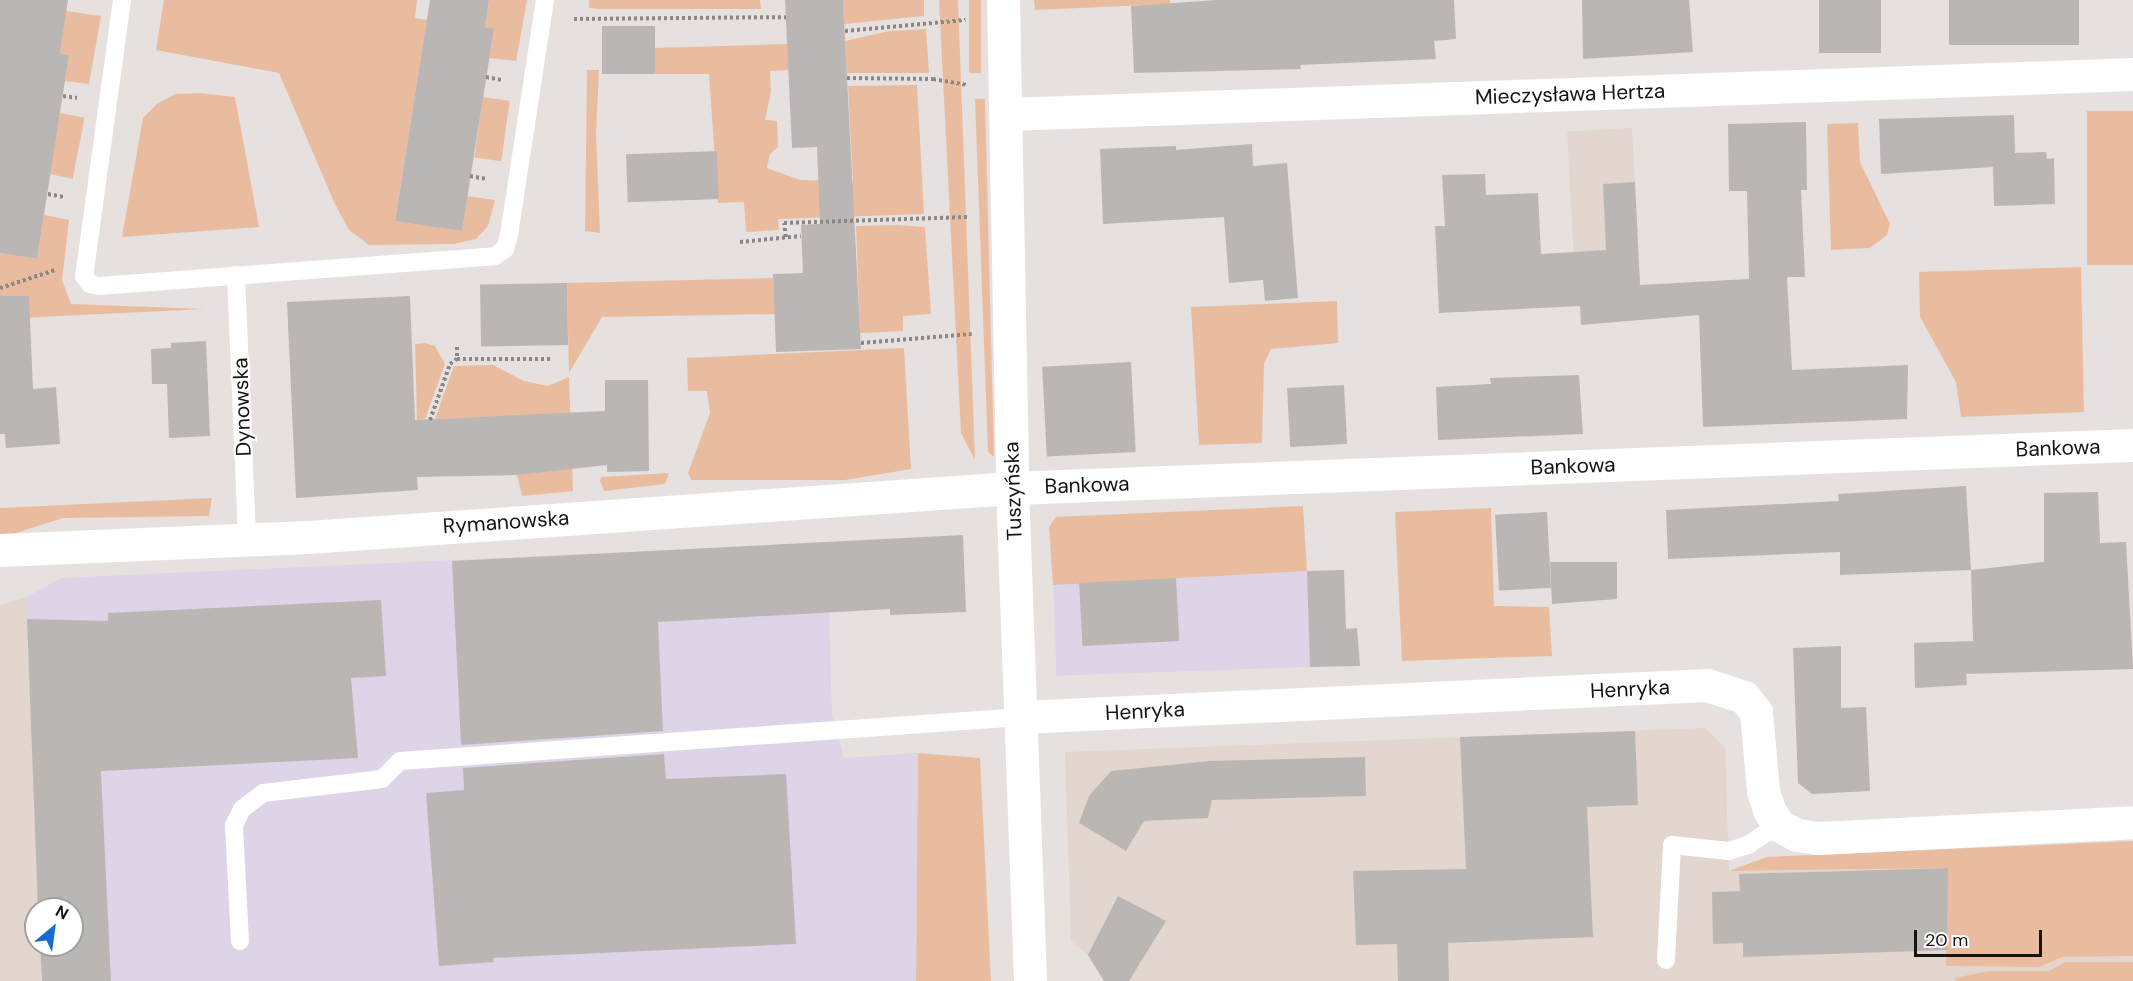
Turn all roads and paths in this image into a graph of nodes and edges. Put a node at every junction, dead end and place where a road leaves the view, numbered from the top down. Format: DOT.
graph roads {
  1 [pos="122,0"];
  2 [pos="546,0"];
  3 [pos="1004,0"];
  4 [pos="786,17"];
  5 [pos="543,19"];
  6 [pos="966,20"];
  7 [pos="845,31"];
  8 [pos="2133,74"];
  9 [pos="847,78"];
  10 [pos="968,85"];
  11 [pos="1007,114"];
  12 [pos="974,216"];
  13 [pos="801,236"];
  14 [pos="786,237"];
  15 [pos="740,242"];
  16 [pos="87,259"];
  17 [pos="236,275"];
  18 [pos="0,288"];
  19 [pos="978,333"];
  20 [pos="861,343"];
  21 [pos="457,347"];
  22 [pos="457,358"];
  23 [pos="552,359"];
  24 [pos="430,420"];
  25 [pos="2133,445"];
  26 [pos="1012,488"];
  27 [pos="247,539"];
  28 [pos="0,550"];
  29 [pos="1021,717"];
  30 [pos="2133,822"];
  31 [pos="1778,825"];
  32 [pos="240,941"];
  33 [pos="1666,960"];
  34 [pos="1030,981"];
  1 -- 16 [label="lane"];
  2 -- 5 [label="lane"];
  3 -- 11 [label="street, Tuszyńska"];
  4 -- 5 [label="path"];
  5 -- 17 [label="lane"];
  6 -- 7 [label="path"];
  8 -- 11 [label="street, Mieczysława Hertza"];
  9 -- 10 [label="path"];
  11 -- 26 [label="street, Tuszyńska"];
  12 -- 14 [label="path"];
  13 -- 14 [label="path"];
  14 -- 15 [label="path"];
  16 -- 17 [label="lane"];
  16 -- 18 [label="path"];
  17 -- 27 [label="lane, Dynowska"];
  19 -- 20 [label="path"];
  21 -- 22 [label="path"];
  22 -- 23 [label="path"];
  22 -- 24 [label="path"];
  25 -- 26 [label="street, Bankowa"];
  26 -- 27 [label="street, Rymanowska"];
  26 -- 29 [label="street, Tuszyńska"];
  27 -- 28 [label="street, Rymanowska"];
  29 -- 31 [label="street, Henryka"];
  29 -- 32 [label="lane"];
  29 -- 34 [label="street, Tuszyńska"];
  30 -- 31 [label="street"];
  31 -- 33 [label="lane"];
}
